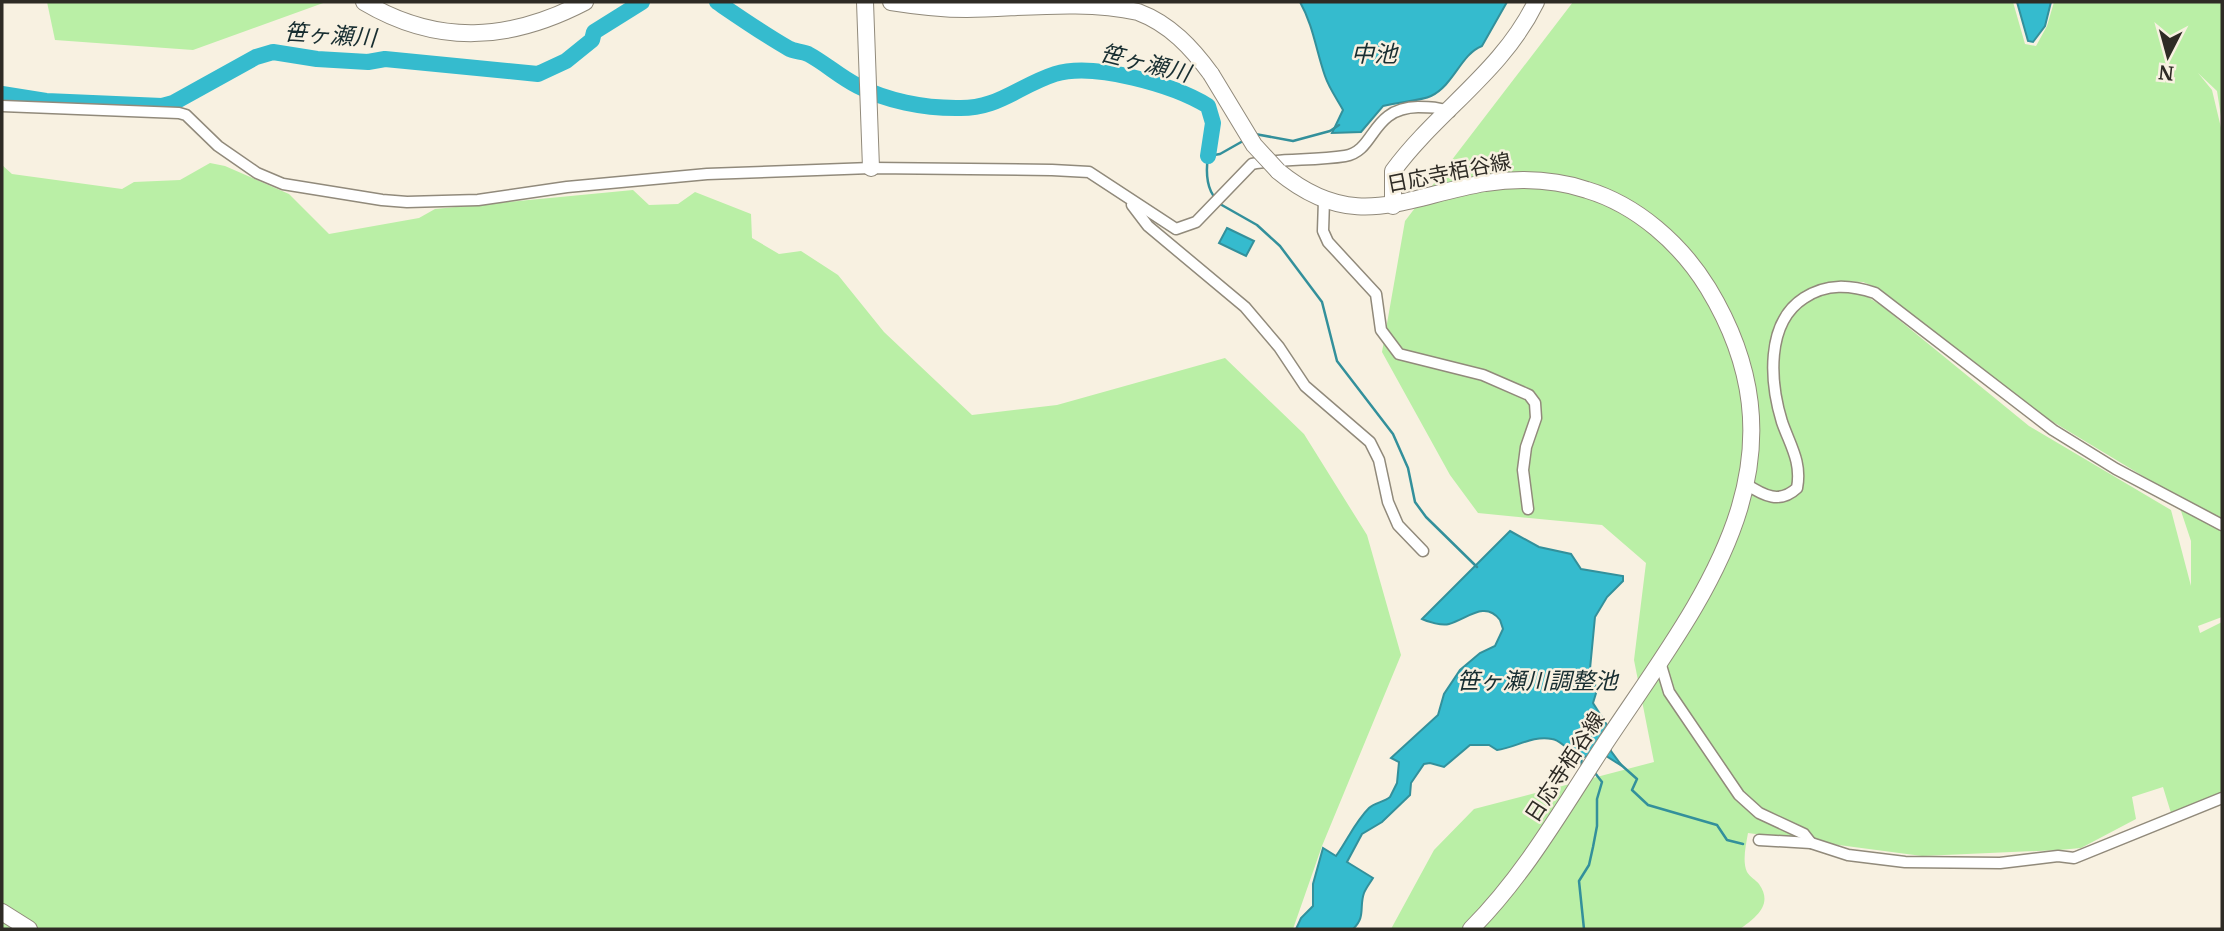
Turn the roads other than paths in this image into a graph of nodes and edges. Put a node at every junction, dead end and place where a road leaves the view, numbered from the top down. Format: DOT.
graph roads {
  1 [pos="364,2"];
  2 [pos="585,2"];
  3 [pos="865,2"];
  4 [pos="891,2"];
  5 [pos="1536,2"];
  6 [pos="2,106"];
  7 [pos="1450,112"];
  8 [pos="871,168"];
  9 [pos="1124,195"];
  10 [pos="1324,200"];
  11 [pos="1393,206"];
  12 [pos="1746,484"];
  13 [pos="1528,509"];
  14 [pos="2222,525"];
  15 [pos="1423,551"];
  16 [pos="1660,662"];
  17 [pos="2222,798"];
  18 [pos="1759,840"];
  19 [pos="1811,843"];
  20 [pos="2,912"];
  21 [pos="29,929"];
  22 [pos="1471,929"];
  1 -- 2 [label="main road"];
  3 -- 8 [label="main road"];
  4 -- 10 [label="main road, 日応寺栢谷線, bridge"];
  5 -- 7 [label="main road"];
  6 -- 8 [label="street"];
  7 -- 9 [label="street"];
  7 -- 11 [label="main road"];
  8 -- 9 [label="street"];
  9 -- 15 [label="street"];
  10 -- 11 [label="main road, 日応寺栢谷線"];
  10 -- 13 [label="street"];
  11 -- 12 [label="main road, 日応寺栢谷線"];
  12 -- 14 [label="street"];
  12 -- 16 [label="main road, 日応寺栢谷線"];
  16 -- 19 [label="street"];
  16 -- 22 [label="main road, 日応寺栢谷線"];
  17 -- 19 [label="street"];
  18 -- 19 [label="street"];
  20 -- 21 [label="main road"];
}
